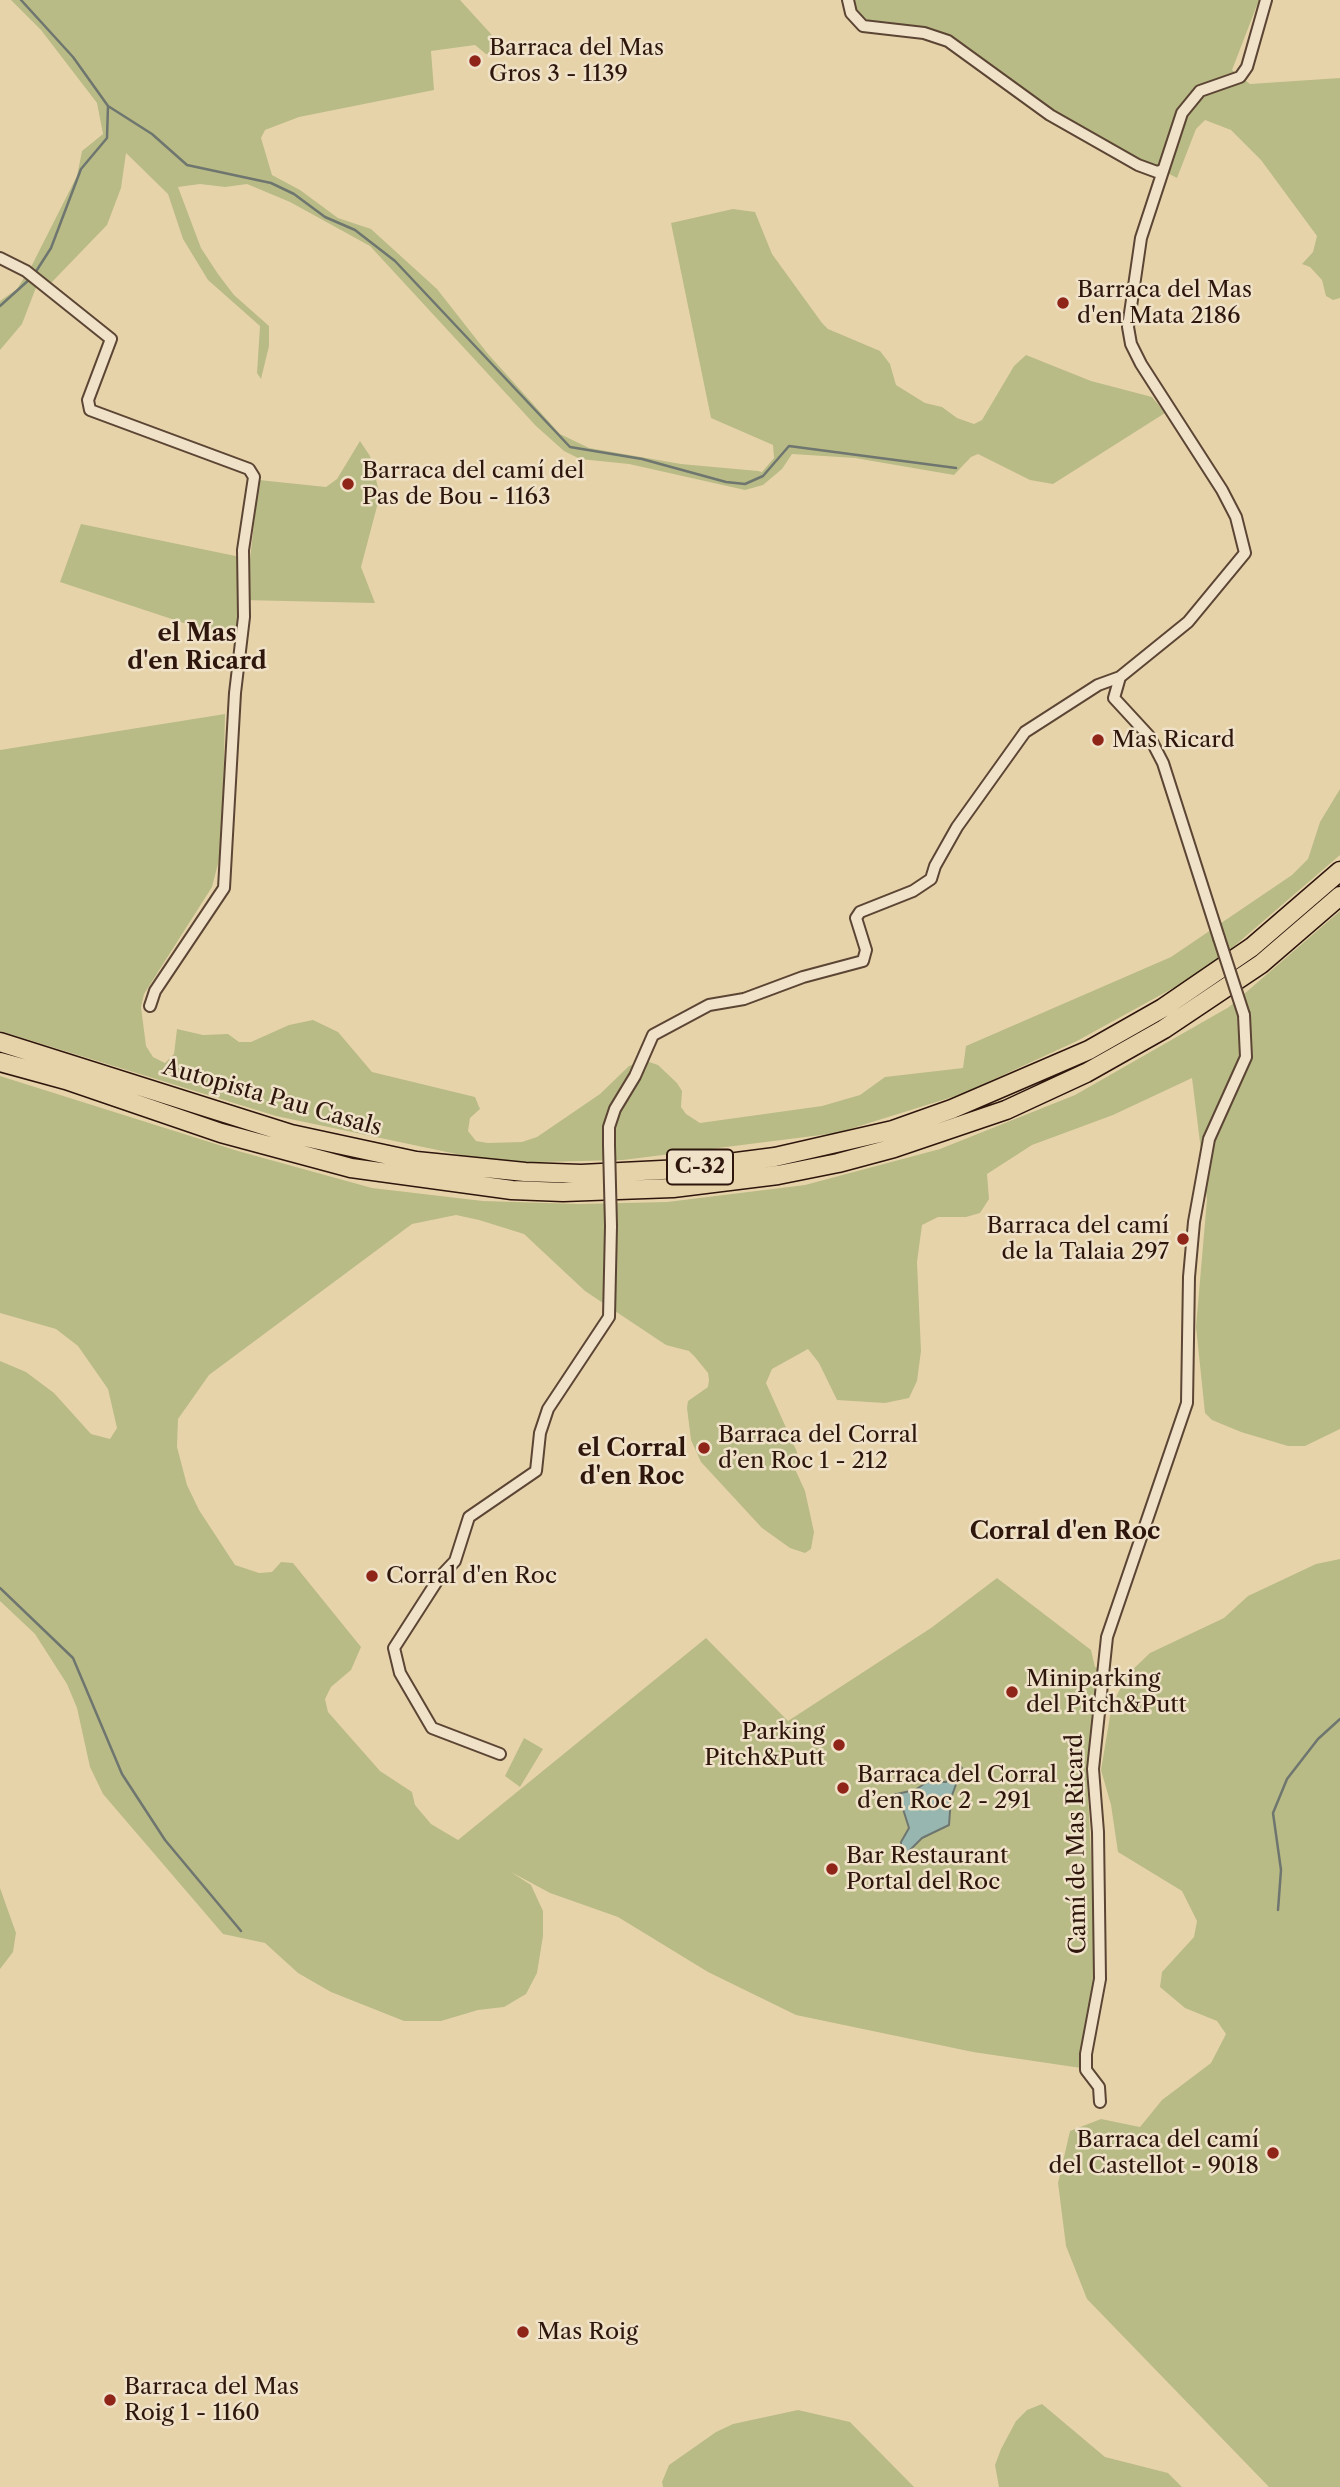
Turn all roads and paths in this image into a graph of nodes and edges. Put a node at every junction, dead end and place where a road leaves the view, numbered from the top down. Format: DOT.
graph roads {
  1 [pos="848,0"];
  2 [pos="1266,0"];
  3 [pos="1163,170"];
  4 [pos="0,258"];
  5 [pos="1120,677"];
  6 [pos="1340,871"];
  7 [pos="1340,896"];
  8 [pos="150,1006"];
  9 [pos="0,1042"];
  10 [pos="0,1062"];
  11 [pos="500,1754"];
  12 [pos="1100,2102"];
  1 -- 3 [label="street"];
  2 -- 3 [label="street"];
  3 -- 5 [label="street"];
  4 -- 8 [label="street"];
  5 -- 11 [label="street, bridge"];
  5 -- 12 [label="street, Camí de Mas Ricard, bridge"];
  6 -- 9 [label="highway, Autopista Pau Casals / C-32"];
  7 -- 10 [label="highway, Autopista Pau Casals / C-32"];
}
